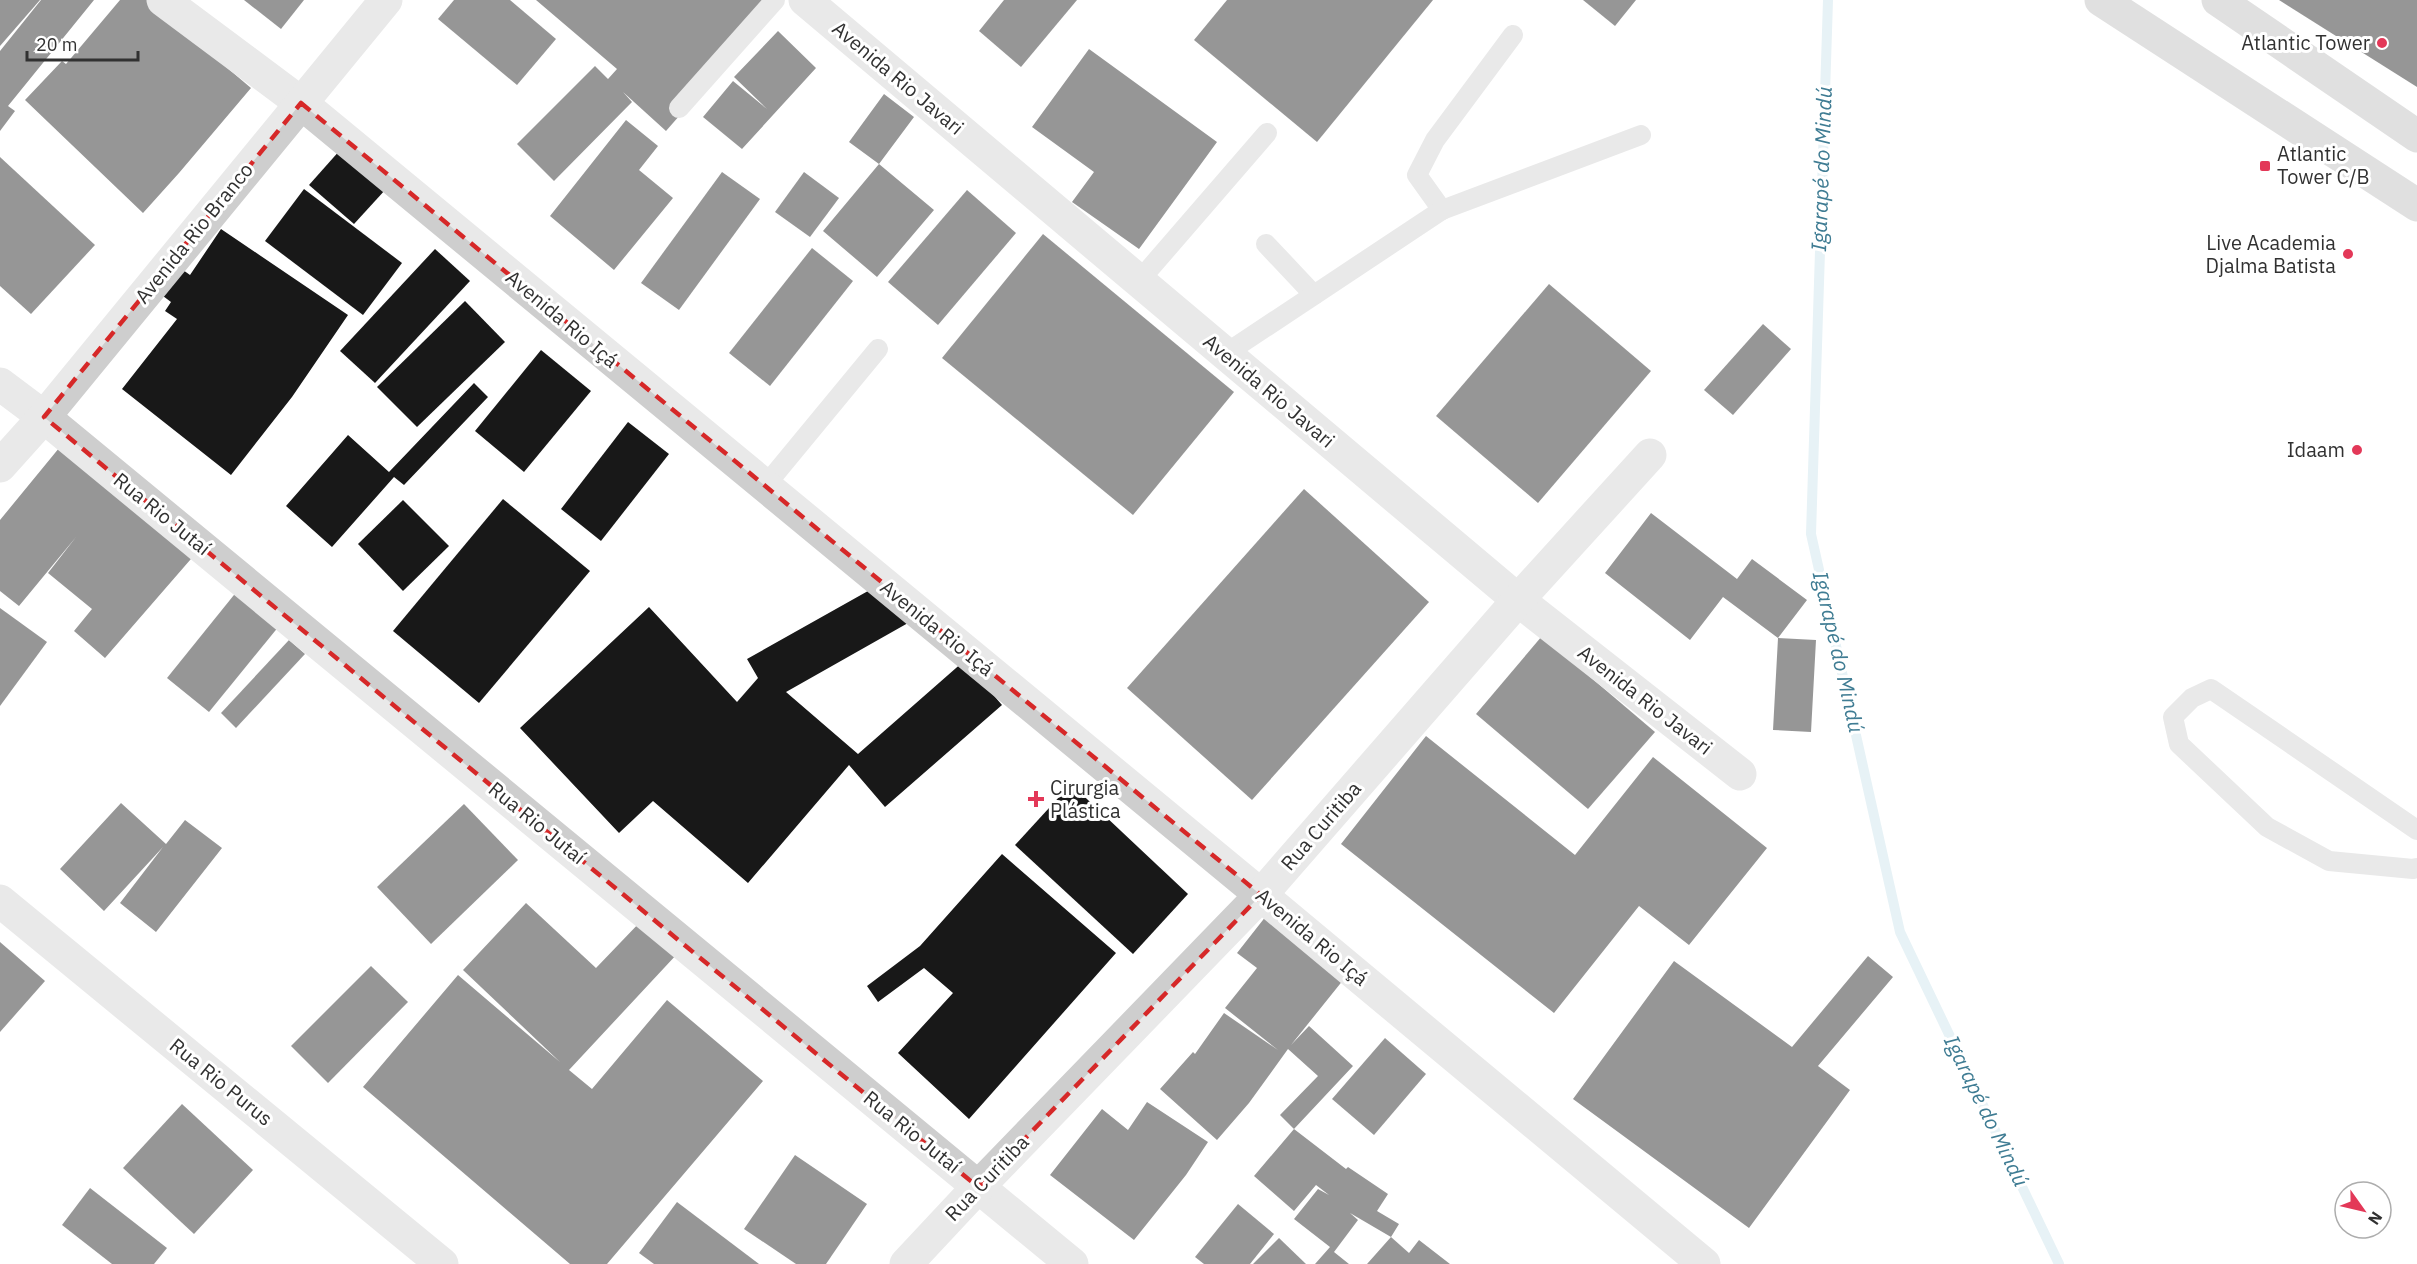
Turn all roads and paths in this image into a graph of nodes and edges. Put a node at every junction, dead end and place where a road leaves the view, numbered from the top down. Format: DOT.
graph roads {
  1 [pos="163,0"];
  2 [pos="386,0"];
  3 [pos="775,0"];
  4 [pos="806,0"];
  5 [pos="2101,0"];
  6 [pos="2218,0"];
  7 [pos="1513,35"];
  8 [pos="301,103"];
  9 [pos="679,108"];
  10 [pos="1267,134"];
  11 [pos="1641,135"];
  12 [pos="2417,136"];
  13 [pos="2417,205"];
  14 [pos="1442,210"];
  15 [pos="1266,244"];
  16 [pos="1139,281"];
  17 [pos="1314,295"];
  18 [pos="878,349"];
  19 [pos="1225,354"];
  20 [pos="0,384"];
  21 [pos="44,417"];
  22 [pos="1650,455"];
  23 [pos="0,466"];
  24 [pos="765,486"];
  25 [pos="1518,600"];
  26 [pos="1740,774"];
  27 [pos="2417,830"];
  28 [pos="2417,868"];
  29 [pos="1261,895"];
  30 [pos="0,901"];
  31 [pos="978,1187"];
  32 [pos="442,1264"];
  33 [pos="906,1264"];
  34 [pos="1072,1264"];
  35 [pos="1704,1264"];
  1 -- 8 [label="street, Avenida Rio Içá"];
  2 -- 8 [label="street, Avenida Rio Branco"];
  3 -- 9 [label="lane"];
  4 -- 16 [label="street, Avenida Rio Javari"];
  5 -- 13 [label="main road"];
  6 -- 12 [label="main road"];
  7 -- 14 [label="lane"];
  8 -- 21 [label="street, Avenida Rio Branco"];
  8 -- 24 [label="street, Avenida Rio Içá"];
  10 -- 16 [label="lane"];
  11 -- 14 [label="lane"];
  14 -- 17 [label="lane"];
  15 -- 17 [label="lane"];
  16 -- 19 [label="street, Avenida Rio Javari"];
  17 -- 19 [label="lane"];
  18 -- 24 [label="lane"];
  19 -- 25 [label="street, Avenida Rio Javari"];
  20 -- 21 [label="street, Rua Rio Jutaí"];
  21 -- 23 [label="street, Avenida Rio Branco"];
  21 -- 31 [label="street, Rua Rio Jutaí"];
  22 -- 25 [label="street, Rua Curitiba"];
  24 -- 29 [label="street, Avenida Rio Içá"];
  25 -- 26 [label="street, Avenida Rio Javari"];
  25 -- 29 [label="street, Rua Curitiba"];
  27 -- 28 [label="lane"];
  29 -- 31 [label="street, Rua Curitiba"];
  29 -- 35 [label="street, Avenida Rio Içá"];
  30 -- 32 [label="street, Rua Rio Purus"];
  31 -- 33 [label="street, Rua Curitiba"];
  31 -- 34 [label="street, Rua Rio Jutaí"];
}
